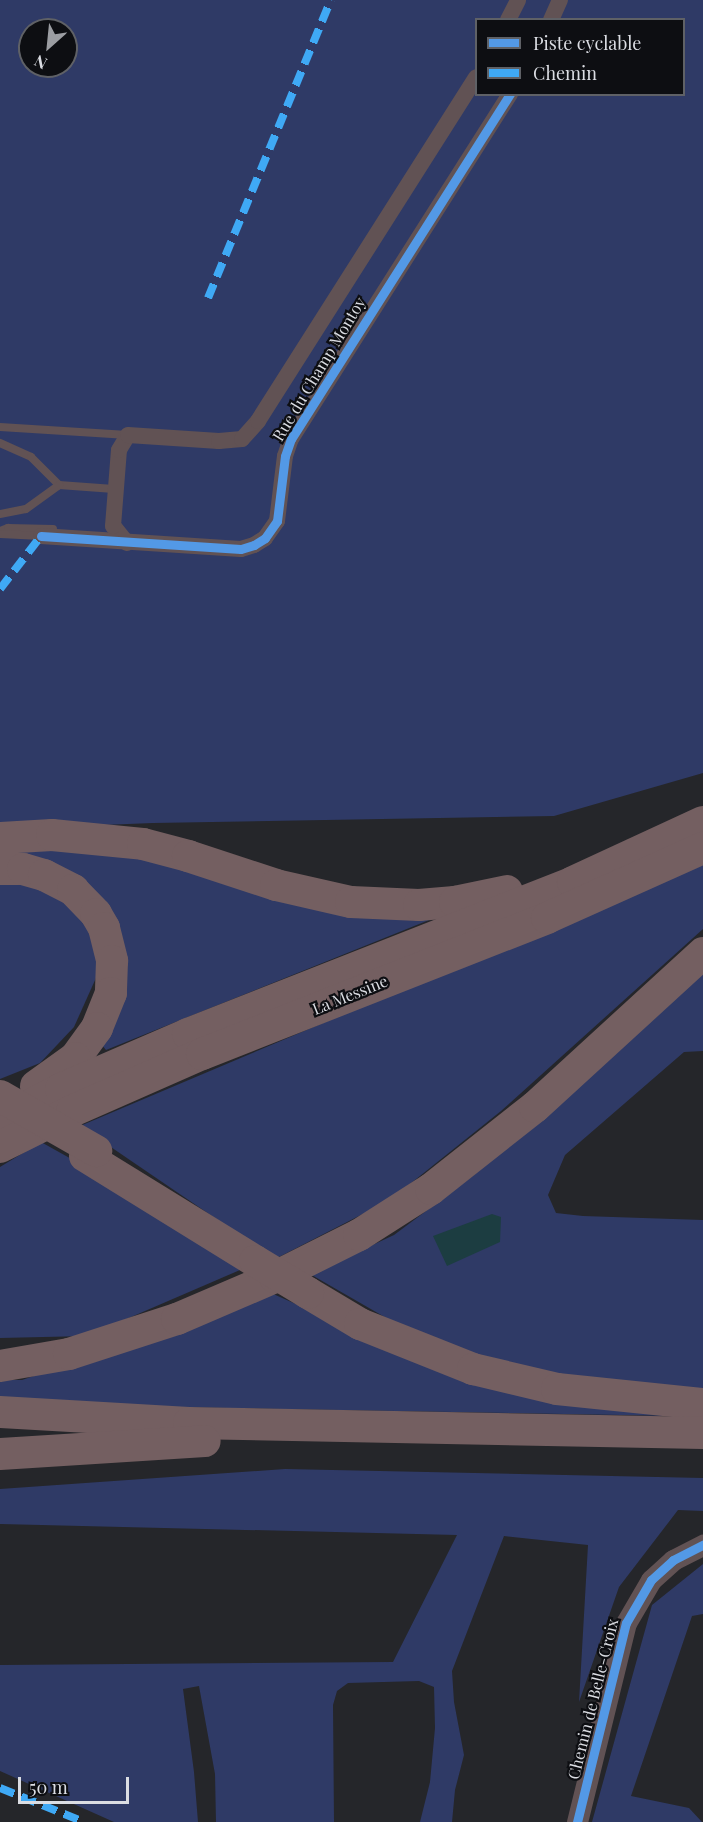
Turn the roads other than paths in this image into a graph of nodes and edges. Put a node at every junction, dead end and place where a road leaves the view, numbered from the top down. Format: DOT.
graph roads {
  1 [pos="518,0"];
  2 [pos="560,0"];
  3 [pos="509,18"];
  4 [pos="552,18"];
  5 [pos="475,80"];
  6 [pos="509,96"];
  7 [pos="0,427"];
  8 [pos="128,435"];
  9 [pos="0,442"];
  10 [pos="59,485"];
  11 [pos="114,489"];
  12 [pos="0,514"];
  13 [pos="0,533"];
  14 [pos="42,536"];
  15 [pos="76,538"];
  16 [pos="127,543"];
  17 [pos="703,822"];
  18 [pos="0,838"];
  19 [pos="703,848"];
  20 [pos="0,869"];
  21 [pos="573,882"];
  22 [pos="703,953"];
  23 [pos="0,1096"];
  24 [pos="0,1110"];
  25 [pos="0,1121"];
  26 [pos="0,1147"];
  27 [pos="90,1153"];
  28 [pos="0,1366"];
  29 [pos="703,1404"];
  30 [pos="0,1412"];
  31 [pos="358,1426"];
  32 [pos="703,1433"];
  33 [pos="0,1454"];
  34 [pos="703,1545"];
  35 [pos="578,1822"];
  1 -- 3 [label="street"];
  2 -- 4 [label="street"];
  5 -- 8 [label="street, Rue du Champ Montoy"];
  6 -- 16 [label="street, Rue du Champ Montoy"];
  7 -- 8 [label="lane"];
  8 -- 11 [label="street"];
  9 -- 10 [label="lane"];
  10 -- 11 [label="lane"];
  10 -- 12 [label="lane"];
  11 -- 16 [label="street"];
  13 -- 14 [label="lane"];
  13 -- 15 [label="lane"];
  14 -- 15 [label="street, Rue du Champ Montoy"];
  15 -- 16 [label="street, Rue du Champ Montoy"];
  17 -- 21 [label="highway, La Messine"];
  18 -- 21 [label="highway"];
  19 -- 26 [label="highway, La Messine"];
  20 -- 24 [label="highway"];
  21 -- 25 [label="highway, La Messine"];
  22 -- 28 [label="highway"];
  23 -- 27 [label="highway, bridge"];
  24 -- 27 [label="highway"];
  27 -- 29 [label="highway, bridge"];
  30 -- 31 [label="highway"];
  31 -- 32 [label="highway"];
  31 -- 33 [label="highway"];
  34 -- 35 [label="street, Chemin de Belle-Croix"];
}
